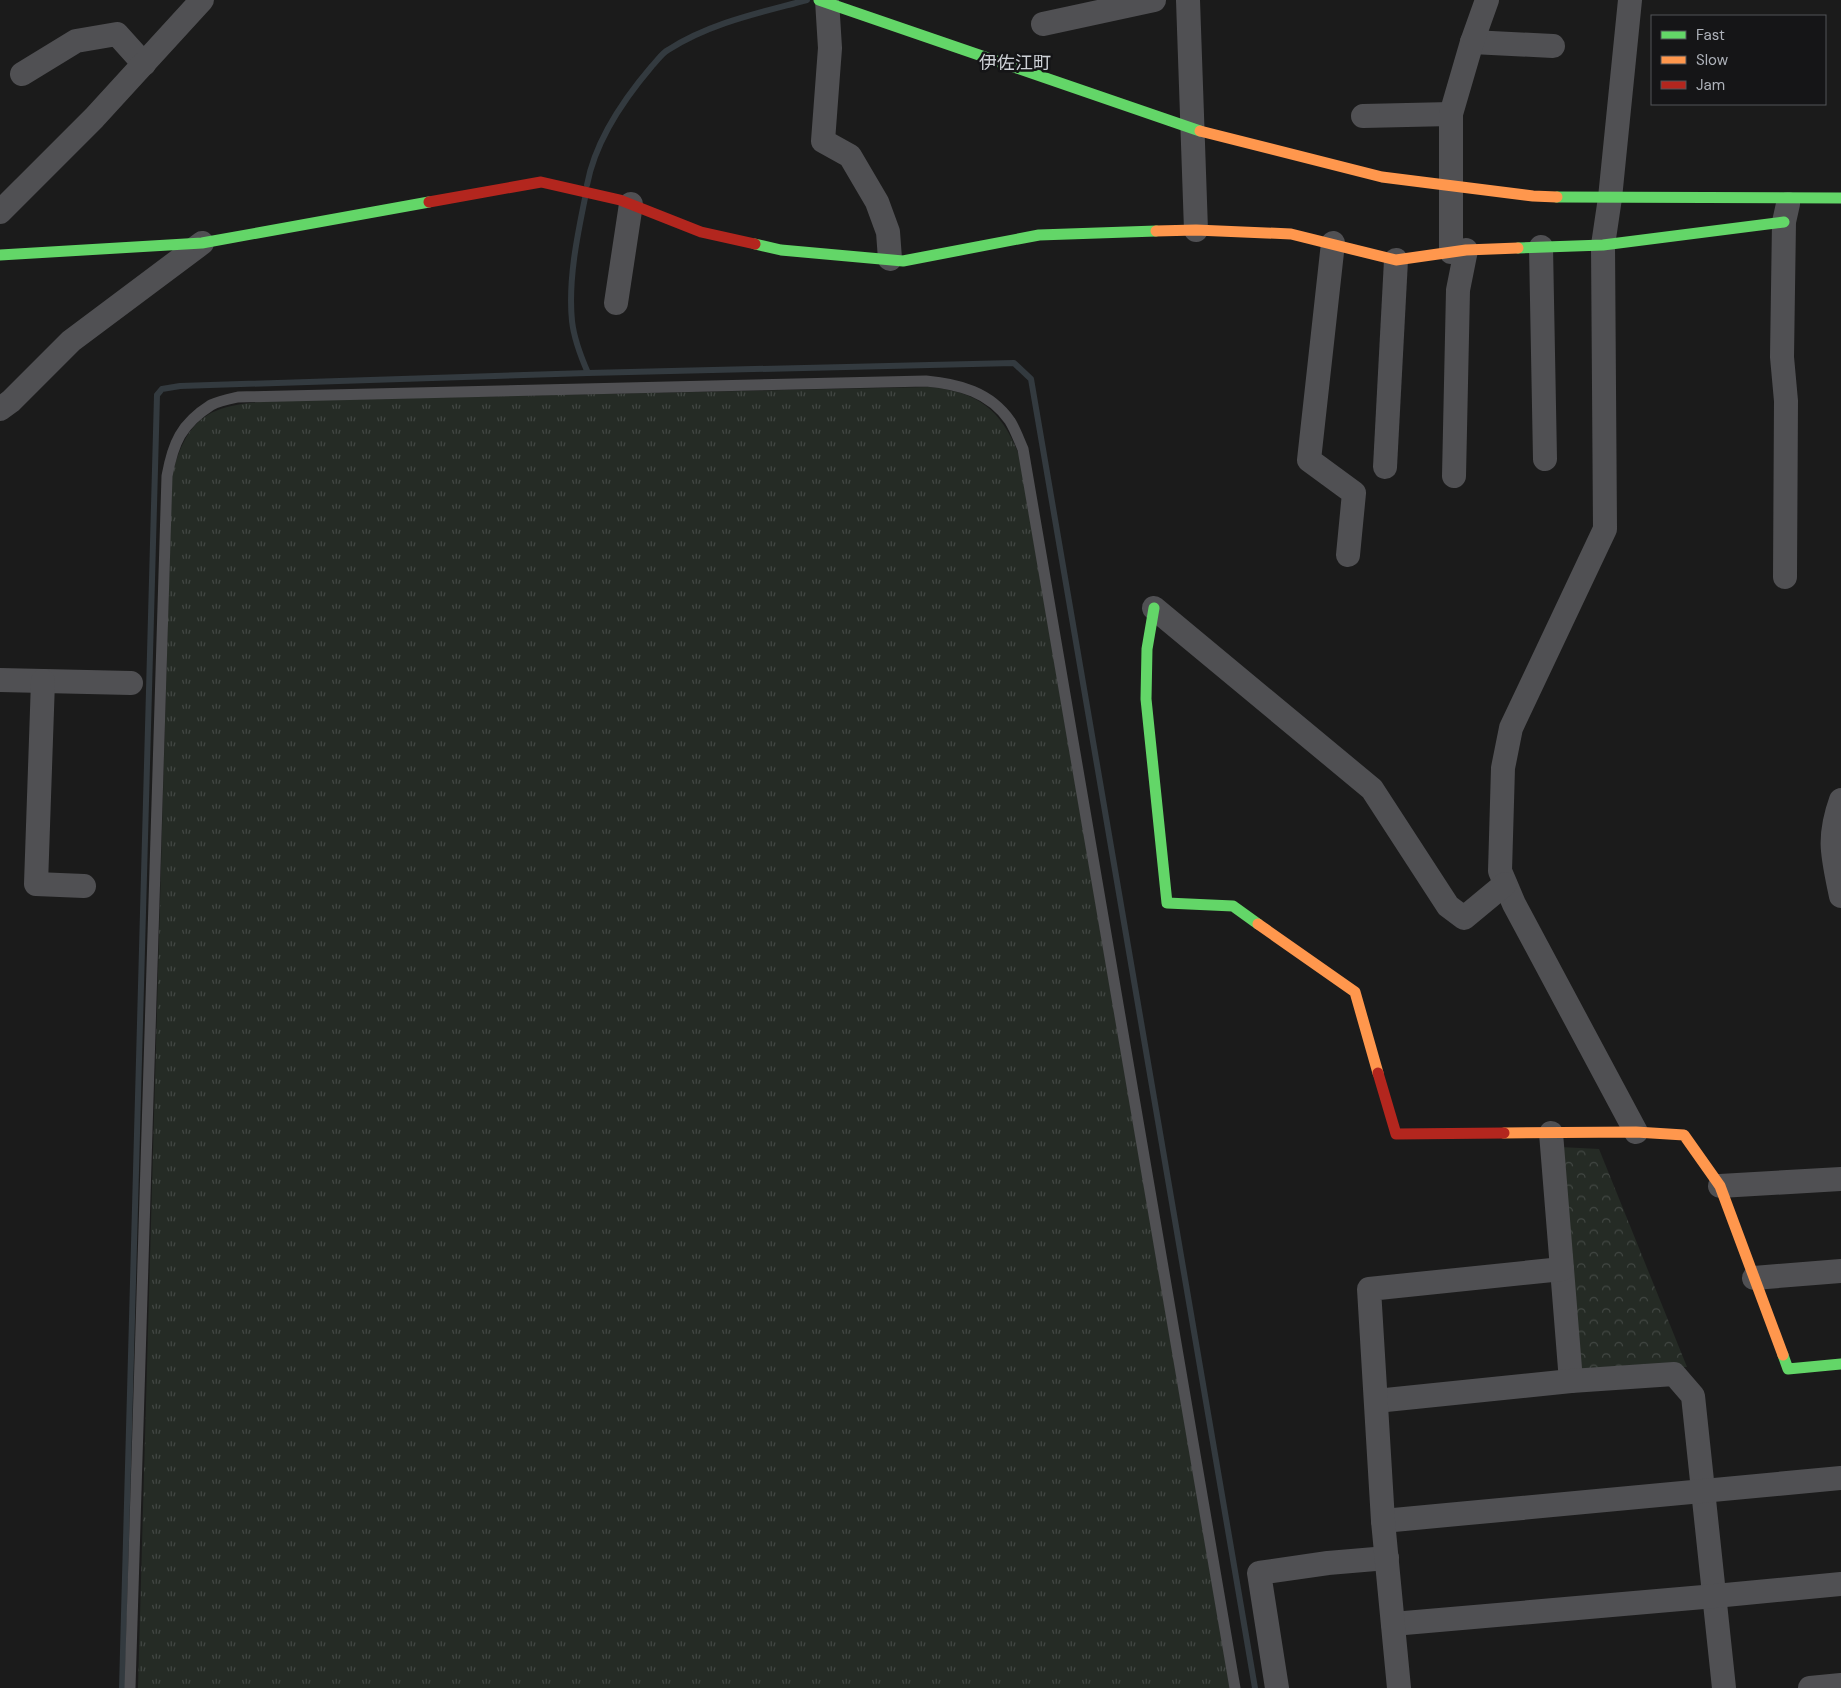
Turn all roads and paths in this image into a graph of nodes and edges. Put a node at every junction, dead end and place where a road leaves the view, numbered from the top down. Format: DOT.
graph roads {
  1 [pos="202,0"];
  2 [pos="1154,0"];
  3 [pos="1188,0"];
  4 [pos="1487,0"];
  5 [pos="1630,0"];
  6 [pos="824,1"];
  7 [pos="1043,24"];
  8 [pos="1472,42"];
  9 [pos="1553,46"];
  10 [pos="144,64"];
  11 [pos="22,74"];
  12 [pos="1451,114"];
  13 [pos="1363,116"];
  14 [pos="1192,129"];
  15 [pos="1452,186"];
  16 [pos="1610,198"];
  17 [pos="1789,198"];
  18 [pos="1841,198"];
  19 [pos="631,204"];
  20 [pos="0,212"];
  21 [pos="1784,222"];
  22 [pos="1196,230"];
  23 [pos="1333,243"];
  24 [pos="202,244"];
  25 [pos="1603,245"];
  26 [pos="1541,247"];
  27 [pos="1459,251"];
  28 [pos="0,255"];
  29 [pos="890,259"];
  30 [pos="1396,260"];
  31 [pos="616,303"];
  32 [pos="0,409"];
  33 [pos="1545,459"];
  34 [pos="1385,467"];
  35 [pos="1454,476"];
  36 [pos="1348,555"];
  37 [pos="1785,577"];
  38 [pos="1154,608"];
  39 [pos="0,680"];
  40 [pos="44,681"];
  41 [pos="131,682"];
  42 [pos="1841,800"];
  43 [pos="1505,884"];
  44 [pos="84,886"];
  45 [pos="1841,896"];
  46 [pos="1636,1132"];
  47 [pos="1551,1133"];
  48 [pos="1841,1179"];
  49 [pos="1720,1186"];
  50 [pos="1562,1269"];
  51 [pos="1841,1271"];
  52 [pos="1754,1278"];
  53 [pos="1841,1364"];
  54 [pos="1571,1381"];
  55 [pos="1376,1402"];
  56 [pos="1841,1478"];
  57 [pos="1703,1492"];
  58 [pos="1383,1521"];
  59 [pos="1387,1558"];
  60 [pos="1841,1584"];
  61 [pos="1715,1596"];
  62 [pos="1393,1624"];
  63 [pos="1841,1685"];
  64 [pos="130,1688"];
  65 [pos="1235,1688"];
  66 [pos="1277,1688"];
  67 [pos="1399,1688"];
  68 [pos="1724,1688"];
  69 [pos="1810,1688"];
  1 -- 10 [label="street"];
  2 -- 7 [label="street"];
  3 -- 14 [label="street"];
  4 -- 8 [label="street"];
  5 -- 16 [label="street"];
  6 -- 14 [label="street"];
  6 -- 29 [label="street"];
  8 -- 9 [label="street"];
  8 -- 12 [label="street"];
  10 -- 11 [label="street"];
  10 -- 20 [label="street"];
  12 -- 13 [label="street"];
  12 -- 15 [label="street"];
  14 -- 15 [label="street"];
  14 -- 22 [label="street"];
  15 -- 16 [label="street"];
  15 -- 27 [label="street"];
  16 -- 17 [label="street"];
  16 -- 25 [label="street"];
  17 -- 18 [label="street"];
  17 -- 21 [label="street"];
  19 -- 24 [label="street"];
  19 -- 29 [label="street"];
  19 -- 31 [label="street"];
  21 -- 25 [label="street"];
  21 -- 37 [label="street"];
  22 -- 23 [label="street"];
  22 -- 29 [label="street"];
  23 -- 30 [label="street"];
  23 -- 36 [label="street"];
  24 -- 28 [label="street"];
  24 -- 32 [label="street"];
  25 -- 26 [label="street"];
  25 -- 43 [label="street"];
  26 -- 27 [label="street"];
  26 -- 33 [label="street"];
  27 -- 30 [label="street"];
  27 -- 35 [label="street"];
  30 -- 34 [label="street"];
  38 -- 43 [label="street"];
  38 -- 47 [label="street"];
  39 -- 40 [label="street"];
  40 -- 41 [label="street"];
  40 -- 44 [label="street"];
  42 -- 45 [label="street"];
  43 -- 46 [label="street"];
  46 -- 47 [label="street"];
  46 -- 49 [label="street"];
  47 -- 50 [label="street"];
  48 -- 49 [label="street"];
  49 -- 52 [label="street"];
  50 -- 54 [label="street"];
  50 -- 55 [label="street"];
  51 -- 52 [label="street"];
  52 -- 53 [label="street"];
  54 -- 55 [label="street"];
  54 -- 57 [label="street"];
  55 -- 58 [label="street"];
  56 -- 57 [label="street"];
  57 -- 58 [label="street"];
  57 -- 61 [label="street"];
  58 -- 59 [label="street"];
  59 -- 62 [label="street"];
  59 -- 66 [label="street"];
  60 -- 61 [label="street"];
  61 -- 62 [label="street"];
  61 -- 68 [label="street"];
  62 -- 67 [label="street"];
  63 -- 69 [label="street"];
  64 -- 65 [label="lane"];
}
